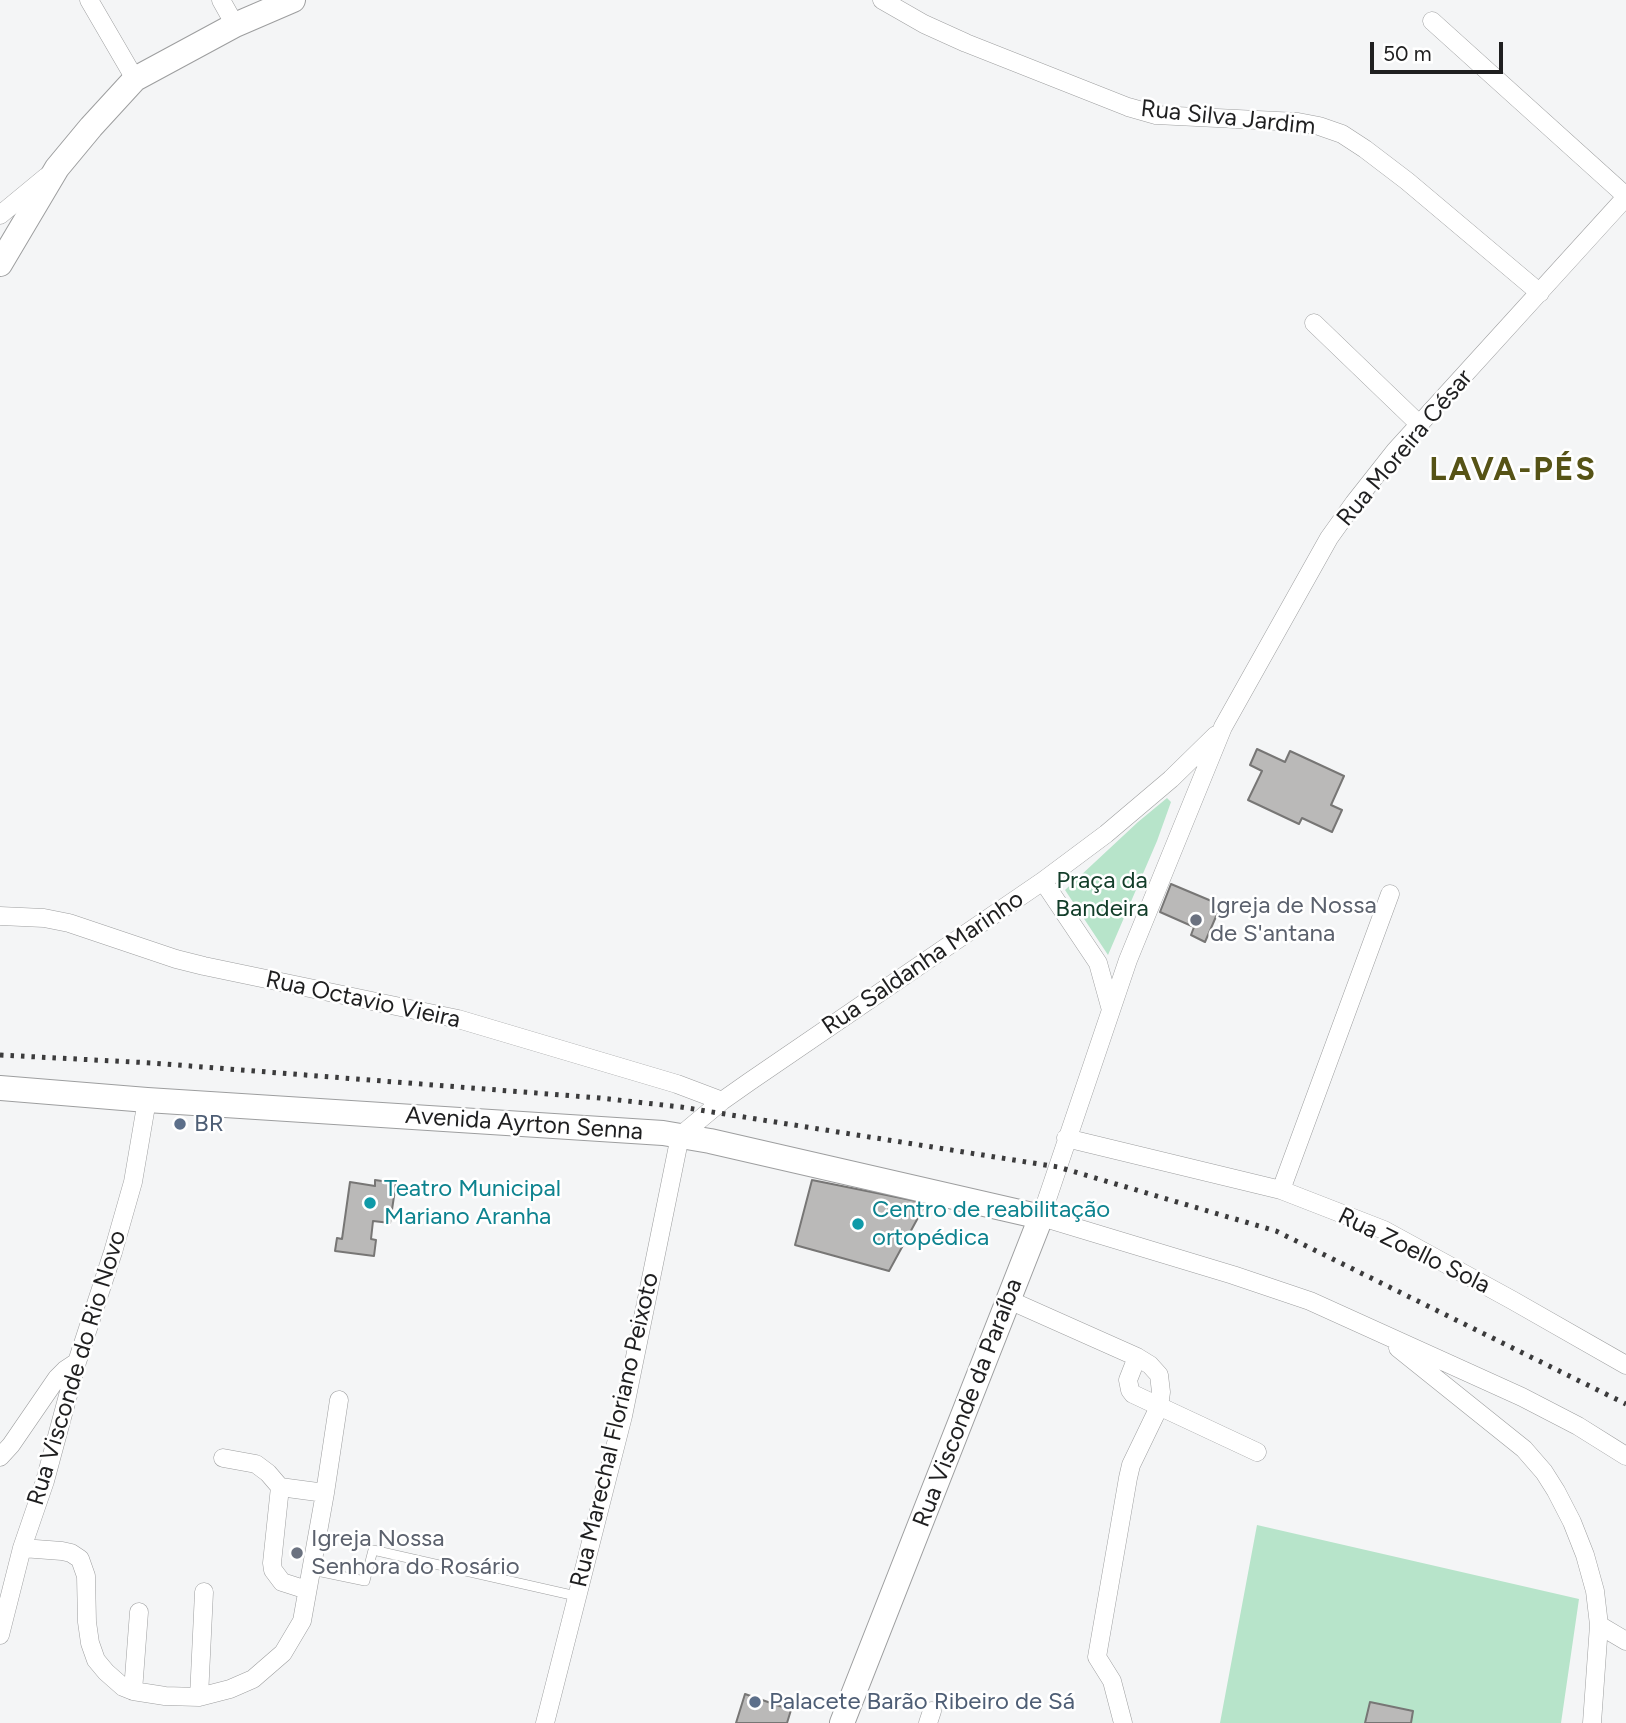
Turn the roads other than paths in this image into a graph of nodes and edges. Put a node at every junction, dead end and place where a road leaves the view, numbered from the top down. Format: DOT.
graph roads {
  1 [pos="89,0"];
  2 [pos="221,0"];
  3 [pos="293,0"];
  4 [pos="882,0"];
  5 [pos="1432,20"];
  6 [pos="235,25"];
  7 [pos="135,79"];
  8 [pos="57,168"];
  9 [pos="1626,197"];
  10 [pos="0,215"];
  11 [pos="0,264"];
  12 [pos="1540,293"];
  13 [pos="1314,323"];
  14 [pos="1420,425"];
  15 [pos="1223,727"];
  16 [pos="1043,881"];
  17 [pos="1390,894"];
  18 [pos="0,916"];
  19 [pos="1128,960"];
  20 [pos="1098,963"];
  21 [pos="1111,1010"];
  22 [pos="0,1088"];
  23 [pos="147,1100"];
  24 [pos="722,1101"];
  25 [pos="680,1136"];
  26 [pos="1066,1139"];
  27 [pos="1281,1190"];
  28 [pos="1041,1217"];
  29 [pos="1009,1300"];
  30 [pos="1376,1331"];
  31 [pos="1137,1357"];
  32 [pos="77,1362"];
  33 [pos="1626,1365"];
  34 [pos="339,1400"];
  35 [pos="1159,1407"];
  36 [pos="1257,1452"];
  37 [pos="1626,1456"];
  38 [pos="0,1457"];
  39 [pos="223,1458"];
  40 [pos="280,1487"];
  41 [pos="325,1493"];
  42 [pos="22,1548"];
  43 [pos="312,1570"];
  44 [pos="307,1590"];
  45 [pos="204,1592"];
  46 [pos="576,1596"];
  47 [pos="139,1612"];
  48 [pos="1599,1625"];
  49 [pos="0,1635"];
  50 [pos="1626,1641"];
  51 [pos="133,1691"];
  52 [pos="199,1697"];
  53 [pos="545,1723"];
  54 [pos="842,1723"];
  55 [pos="1124,1723"];
  56 [pos="1592,1723"];
  1 -- 7 [label="street"];
  2 -- 6 [label="street"];
  3 -- 6 [label="main road"];
  4 -- 12 [label="street, Rua Silva Jardim"];
  5 -- 9 [label="street"];
  6 -- 7 [label="main road"];
  7 -- 8 [label="main road"];
  8 -- 10 [label="street"];
  8 -- 11 [label="main road"];
  9 -- 12 [label="street, Rua Moreira César"];
  12 -- 14 [label="street, Rua Moreira César"];
  13 -- 14 [label="street"];
  14 -- 15 [label="street, Rua Moreira César"];
  15 -- 16 [label="street, Rua Saldanha Marinho"];
  15 -- 19 [label="street, Rua Visconde da Paraíba"];
  16 -- 20 [label="street"];
  16 -- 24 [label="street, Rua Saldanha Marinho"];
  17 -- 27 [label="street"];
  18 -- 24 [label="street, Rua Octavio Vieira"];
  19 -- 20 [label="street"];
  19 -- 21 [label="street, Rua Visconde da Paraíba"];
  20 -- 21 [label="street"];
  21 -- 26 [label="street, Rua Visconde da Paraíba"];
  22 -- 23 [label="main road, Avenida Ayrton Senna"];
  23 -- 25 [label="main road, Avenida Ayrton Senna"];
  23 -- 32 [label="street, Rua Visconde do Rio Novo"];
  24 -- 25 [label="street, Rua Saldanha Marinho"];
  25 -- 28 [label="main road, Avenida Ayrton Senna"];
  25 -- 46 [label="street, Rua Marechal Floriano Peixoto"];
  26 -- 27 [label="street, Rua Zoello Sola"];
  26 -- 28 [label="street, Rua Visconde da Paraíba"];
  27 -- 33 [label="street, Rua Zoello Sola"];
  28 -- 29 [label="main road, Rua Visconde da Paraíba"];
  28 -- 30 [label="street"];
  29 -- 31 [label="street"];
  29 -- 54 [label="main road, Rua Visconde da Paraíba"];
  30 -- 37 [label="street"];
  30 -- 48 [label="street"];
  31 -- 35 [label="street"];
  31 -- 35 [label="street"];
  32 -- 38 [label="street"];
  32 -- 42 [label="street, Rua Visconde do Rio Novo"];
  34 -- 41 [label="street"];
  35 -- 36 [label="street"];
  35 -- 55 [label="street"];
  39 -- 40 [label="street"];
  40 -- 41 [label="street"];
  40 -- 44 [label="street"];
  41 -- 43 [label="street"];
  42 -- 49 [label="street, Rua Visconde do Rio Novo"];
  42 -- 51 [label="street"];
  43 -- 44 [label="street"];
  43 -- 46 [label="lane"];
  44 -- 52 [label="street"];
  45 -- 52 [label="street"];
  46 -- 53 [label="street, Rua Marechal Floriano Peixoto"];
  47 -- 51 [label="street"];
  48 -- 50 [label="street"];
  48 -- 56 [label="street"];
  51 -- 52 [label="street"];
}
